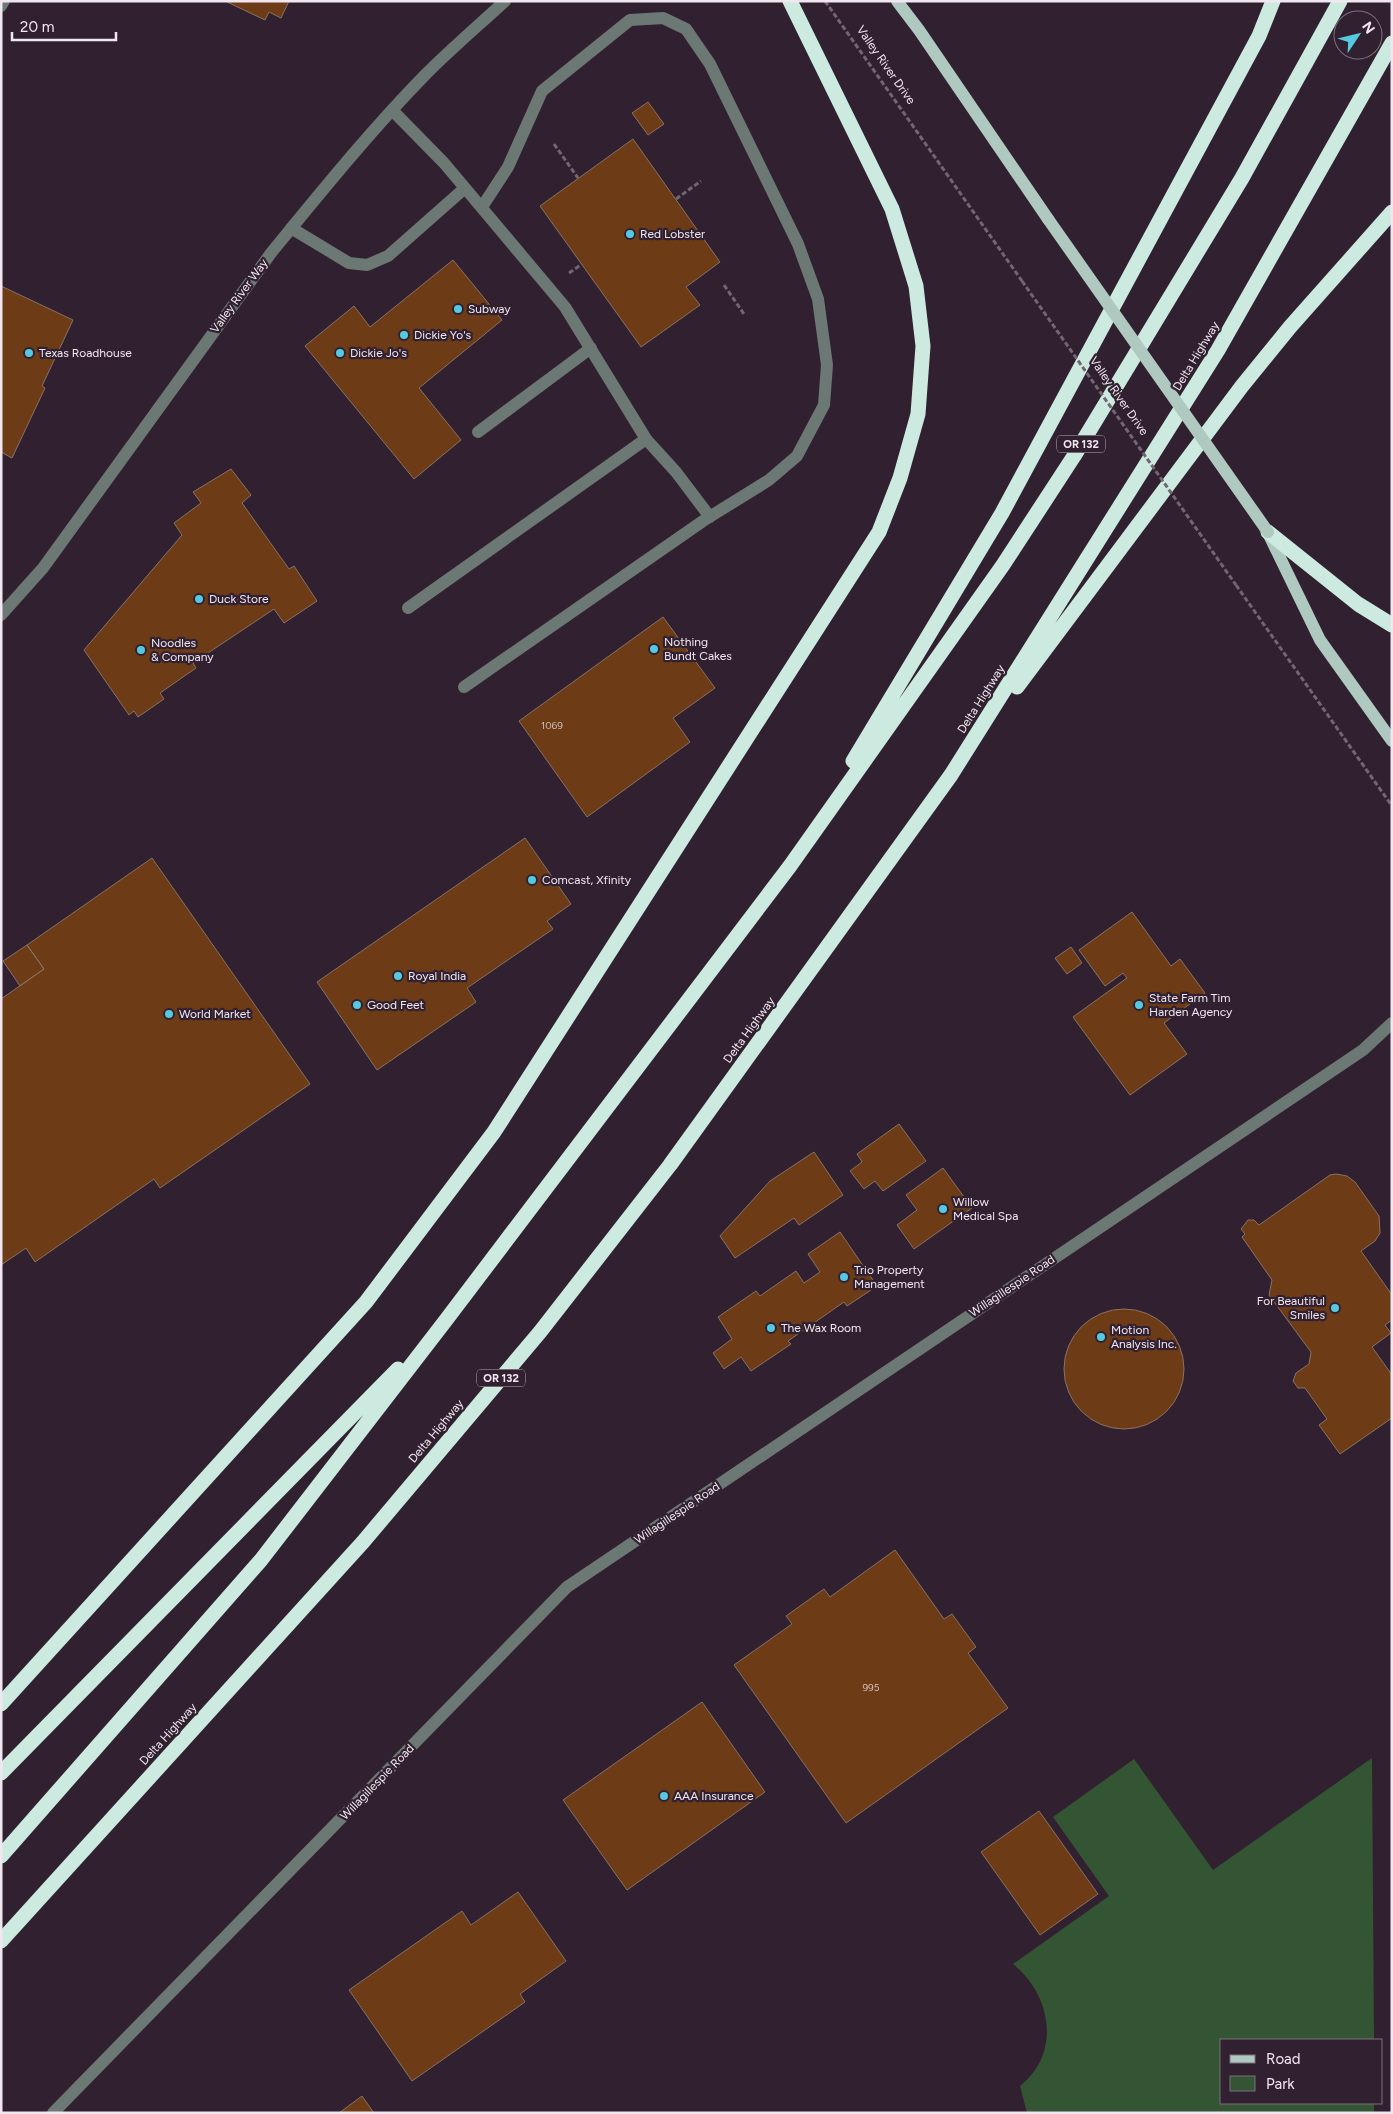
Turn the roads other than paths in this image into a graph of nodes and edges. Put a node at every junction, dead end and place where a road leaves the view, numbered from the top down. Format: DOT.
graph roads {
  1 [pos="4,1"];
  2 [pos="505,1"];
  3 [pos="790,1"];
  4 [pos="897,1"];
  5 [pos="1273,1"];
  6 [pos="1340,1"];
  7 [pos="1,6"];
  8 [pos="1392,43"];
  9 [pos="393,110"];
  10 [pos="465,188"];
  11 [pos="482,208"];
  12 [pos="1392,212"];
  13 [pos="291,228"];
  14 [pos="590,348"];
  15 [pos="478,432"];
  16 [pos="646,439"];
  17 [pos="710,516"];
  18 [pos="1268,532"];
  19 [pos="408,608"];
  20 [pos="1,615"];
  21 [pos="1392,625"];
  22 [pos="464,687"];
  23 [pos="1392,741"];
  24 [pos="951,775"];
  25 [pos="790,866"];
  26 [pos="1392,1024"];
  27 [pos="446,1320"];
  28 [pos="1,1704"];
  29 [pos="1,1773"];
  30 [pos="1,1856"];
  31 [pos="1,1941"];
  32 [pos="54,2113"];
  1 -- 7 [label="street"];
  2 -- 9 [label="street, Valley River Way"];
  3 -- 28 [label="highway"];
  4 -- 18 [label="main road, bridge"];
  5 -- 25 [label="highway"];
  6 -- 25 [label="highway, OR 132"];
  8 -- 24 [label="highway, Delta Highway / OR 132"];
  9 -- 10 [label="street"];
  9 -- 13 [label="street, Valley River Way"];
  10 -- 11 [label="street"];
  10 -- 13 [label="street"];
  11 -- 14 [label="street"];
  11 -- 17 [label="street"];
  12 -- 24 [label="highway"];
  13 -- 20 [label="street, Valley River Way"];
  14 -- 15 [label="street"];
  14 -- 16 [label="street"];
  16 -- 17 [label="street"];
  16 -- 19 [label="street"];
  17 -- 22 [label="street"];
  18 -- 21 [label="highway"];
  18 -- 23 [label="main road"];
  24 -- 31 [label="highway, Delta Highway / OR 132"];
  25 -- 27 [label="highway, OR 132"];
  26 -- 32 [label="street, Willagillespie Road"];
  27 -- 29 [label="highway"];
  27 -- 30 [label="highway"];
}
